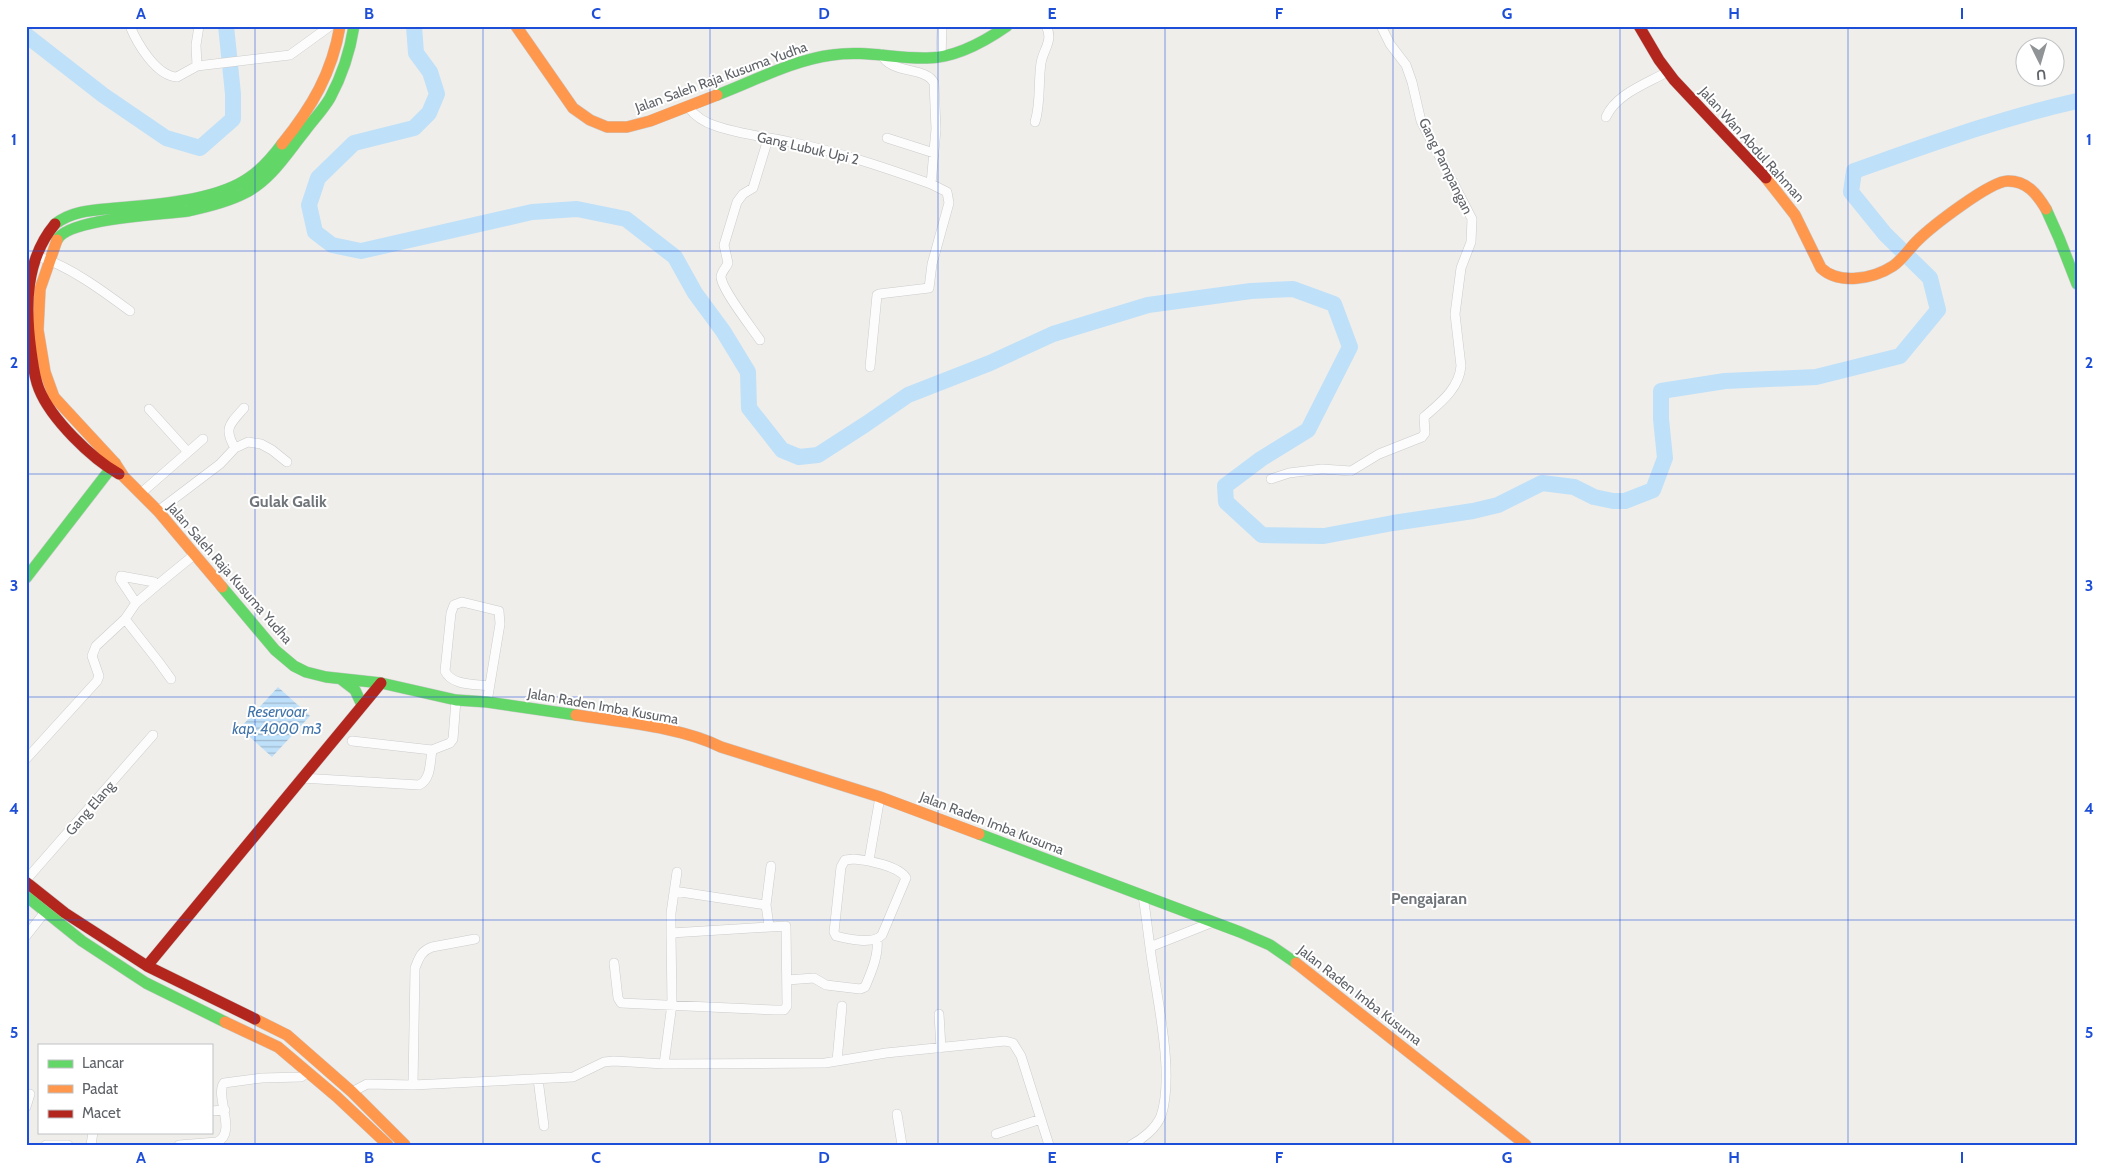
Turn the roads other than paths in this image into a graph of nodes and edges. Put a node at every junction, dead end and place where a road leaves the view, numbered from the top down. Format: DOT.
graph roads {
  1 [pos="130,26"];
  2 [pos="199,26"];
  3 [pos="330,26"];
  4 [pos="340,26"];
  5 [pos="354,26"];
  6 [pos="516,26"];
  7 [pos="942,26"];
  8 [pos="1007,26"];
  9 [pos="1046,26"];
  10 [pos="1381,26"];
  11 [pos="1639,26"];
  12 [pos="881,54"];
  13 [pos="941,57"];
  14 [pos="197,66"];
  15 [pos="1667,72"];
  16 [pos="688,107"];
  17 [pos="1606,117"];
  18 [pos="1035,122"];
  19 [pos="887,138"];
  20 [pos="768,139"];
  21 [pos="934,153"];
  22 [pos="931,184"];
  23 [pos="36,256"];
  24 [pos="49,260"];
  25 [pos="2077,284"];
  26 [pos="130,311"];
  27 [pos="27,332"];
  28 [pos="760,340"];
  29 [pos="870,367"];
  30 [pos="42,381"];
  31 [pos="244,408"];
  32 [pos="149,409"];
  33 [pos="202,439"];
  34 [pos="236,448"];
  35 [pos="187,452"];
  36 [pos="287,462"];
  37 [pos="112,467"];
  38 [pos="1270,479"];
  39 [pos="140,494"];
  40 [pos="158,511"];
  41 [pos="194,555"];
  42 [pos="26,578"];
  43 [pos="156,584"];
  44 [pos="136,603"];
  45 [pos="125,619"];
  46 [pos="171,679"];
  47 [pos="340,679"];
  48 [pos="381,684"];
  49 [pos="489,686"];
  50 [pos="456,700"];
  51 [pos="487,702"];
  52 [pos="362,705"];
  53 [pos="153,735"];
  54 [pos="352,741"];
  55 [pos="432,750"];
  56 [pos="26,759"];
  57 [pos="302,778"];
  58 [pos="880,797"];
  59 [pos="869,860"];
  60 [pos="771,866"];
  61 [pos="677,872"];
  62 [pos="26,881"];
  63 [pos="674,892"];
  64 [pos="26,896"];
  65 [pos="1143,896"];
  66 [pos="766,906"];
  67 [pos="45,912"];
  68 [pos="62,917"];
  69 [pos="1213,922"];
  70 [pos="770,926"];
  71 [pos="671,933"];
  72 [pos="26,936"];
  73 [pos="475,939"];
  74 [pos="877,939"];
  75 [pos="1150,947"];
  76 [pos="614,963"];
  77 [pos="147,966"];
  78 [pos="787,980"];
  79 [pos="184,986"];
  80 [pos="176,999"];
  81 [pos="672,1004"];
  82 [pos="842,1006"];
  83 [pos="939,1014"];
  84 [pos="940,1048"];
  85 [pos="836,1061"];
  86 [pos="664,1064"];
  87 [pos="308,1072"];
  88 [pos="538,1079"];
  89 [pos="212,1085"];
  90 [pos="413,1085"];
  91 [pos="222,1086"];
  92 [pos="352,1092"];
  93 [pos="30,1094"];
  94 [pos="26,1107"];
  95 [pos="370,1109"];
  96 [pos="225,1110"];
  97 [pos="212,1112"];
  98 [pos="897,1114"];
  99 [pos="360,1118"];
  100 [pos="1041,1119"];
  101 [pos="544,1126"];
  102 [pos="996,1134"];
  103 [pos="222,1142"];
  104 [pos="46,1145"];
  105 [pos="54,1145"];
  106 [pos="68,1145"];
  107 [pos="179,1145"];
  108 [pos="388,1145"];
  109 [pos="405,1145"];
  110 [pos="902,1145"];
  111 [pos="1049,1145"];
  112 [pos="1131,1145"];
  113 [pos="1526,1145"];
  1 -- 14 [label="street"];
  2 -- 14 [label="street"];
  3 -- 14 [label="street"];
  4 -- 23 [label="street, Jalan Saleh Raja Kusuma Yudha"];
  5 -- 24 [label="street, Jalan Saleh Raja Kusuma Yudha"];
  6 -- 16 [label="street, Jalan Saleh Raja Kusuma Yudha"];
  7 -- 13 [label="street"];
  8 -- 13 [label="street, Jalan Saleh Raja Kusuma Yudha"];
  9 -- 18 [label="street"];
  10 -- 38 [label="street, Gang Pampangan"];
  11 -- 15 [label="street, Jalan Wan Abdul Rahman"];
  12 -- 13 [label="street, Jalan Saleh Raja Kusuma Yudha"];
  12 -- 16 [label="street, Jalan Saleh Raja Kusuma Yudha"];
  12 -- 21 [label="street"];
  15 -- 17 [label="street"];
  15 -- 25 [label="street, Jalan Wan Abdul Rahman"];
  16 -- 20 [label="street, Gang Lubuk Upi 2"];
  19 -- 21 [label="street"];
  20 -- 22 [label="street, Gang Lubuk Upi 2"];
  20 -- 28 [label="street"];
  21 -- 22 [label="street"];
  22 -- 29 [label="street"];
  23 -- 24 [label="street"];
  23 -- 27 [label="street, Jalan Saleh Raja Kusuma Yudha"];
  24 -- 26 [label="street"];
  24 -- 30 [label="street, Jalan Saleh Raja Kusuma Yudha"];
  27 -- 30 [label="street, Jalan Saleh Raja Kusuma Yudha"];
  30 -- 37 [label="street, Jalan Saleh Raja Kusuma Yudha"];
  31 -- 34 [label="street"];
  32 -- 35 [label="street"];
  33 -- 35 [label="street"];
  34 -- 36 [label="street"];
  34 -- 40 [label="street"];
  35 -- 39 [label="street"];
  37 -- 39 [label="street, Jalan Saleh Raja Kusuma Yudha"];
  37 -- 42 [label="street"];
  39 -- 40 [label="street, Jalan Saleh Raja Kusuma Yudha"];
  40 -- 41 [label="street, Jalan Saleh Raja Kusuma Yudha"];
  41 -- 43 [label="street"];
  41 -- 47 [label="street, Jalan Saleh Raja Kusuma Yudha"];
  43 -- 44 [label="street"];
  43 -- 44 [label="street"];
  44 -- 45 [label="street"];
  45 -- 46 [label="street"];
  45 -- 56 [label="street"];
  47 -- 48 [label="street, Jalan Saleh Raja Kusuma Yudha"];
  47 -- 52 [label="street"];
  48 -- 50 [label="street, Jalan Raden Imba Kusuma"];
  48 -- 52 [label="street"];
  49 -- 49 [label="street"];
  49 -- 51 [label="street"];
  50 -- 51 [label="street, Jalan Raden Imba Kusuma"];
  50 -- 55 [label="street"];
  51 -- 58 [label="street, Jalan Raden Imba Kusuma"];
  52 -- 57 [label="street"];
  53 -- 62 [label="street, Gang Elang"];
  54 -- 55 [label="street"];
  55 -- 57 [label="street"];
  57 -- 77 [label="street"];
  58 -- 59 [label="street"];
  58 -- 65 [label="street, Jalan Raden Imba Kusuma"];
  59 -- 74 [label="street"];
  59 -- 74 [label="street"];
  60 -- 66 [label="street"];
  61 -- 63 [label="street"];
  62 -- 68 [label="street"];
  63 -- 66 [label="street"];
  63 -- 71 [label="street"];
  64 -- 67 [label="street"];
  65 -- 69 [label="street, Jalan Raden Imba Kusuma"];
  65 -- 75 [label="street"];
  66 -- 70 [label="street"];
  67 -- 68 [label="street"];
  67 -- 72 [label="street"];
  68 -- 77 [label="street"];
  68 -- 80 [label="street"];
  69 -- 75 [label="street"];
  69 -- 113 [label="street, Jalan Raden Imba Kusuma"];
  70 -- 71 [label="street"];
  70 -- 78 [label="street"];
  71 -- 81 [label="street"];
  73 -- 90 [label="street"];
  74 -- 78 [label="street"];
  75 -- 112 [label="street"];
  76 -- 81 [label="street"];
  77 -- 79 [label="street"];
  78 -- 81 [label="street"];
  79 -- 80 [label="street"];
  79 -- 92 [label="street"];
  80 -- 87 [label="street"];
  81 -- 86 [label="street"];
  82 -- 85 [label="street"];
  83 -- 84 [label="street"];
  84 -- 85 [label="street"];
  84 -- 100 [label="street"];
  85 -- 86 [label="street"];
  86 -- 88 [label="street"];
  87 -- 91 [label="street"];
  87 -- 99 [label="street"];
  88 -- 90 [label="street"];
  88 -- 101 [label="street"];
  89 -- 91 [label="street"];
  90 -- 92 [label="street"];
  91 -- 96 [label="street"];
  92 -- 95 [label="street"];
  93 -- 94 [label="street"];
  95 -- 99 [label="street"];
  95 -- 109 [label="street"];
  96 -- 97 [label="street"];
  96 -- 103 [label="street"];
  98 -- 110 [label="street"];
  99 -- 108 [label="street"];
  100 -- 102 [label="street"];
  100 -- 111 [label="street"];
  103 -- 107 [label="street"];
  104 -- 105 [label="street"];
  105 -- 106 [label="street"];
}
